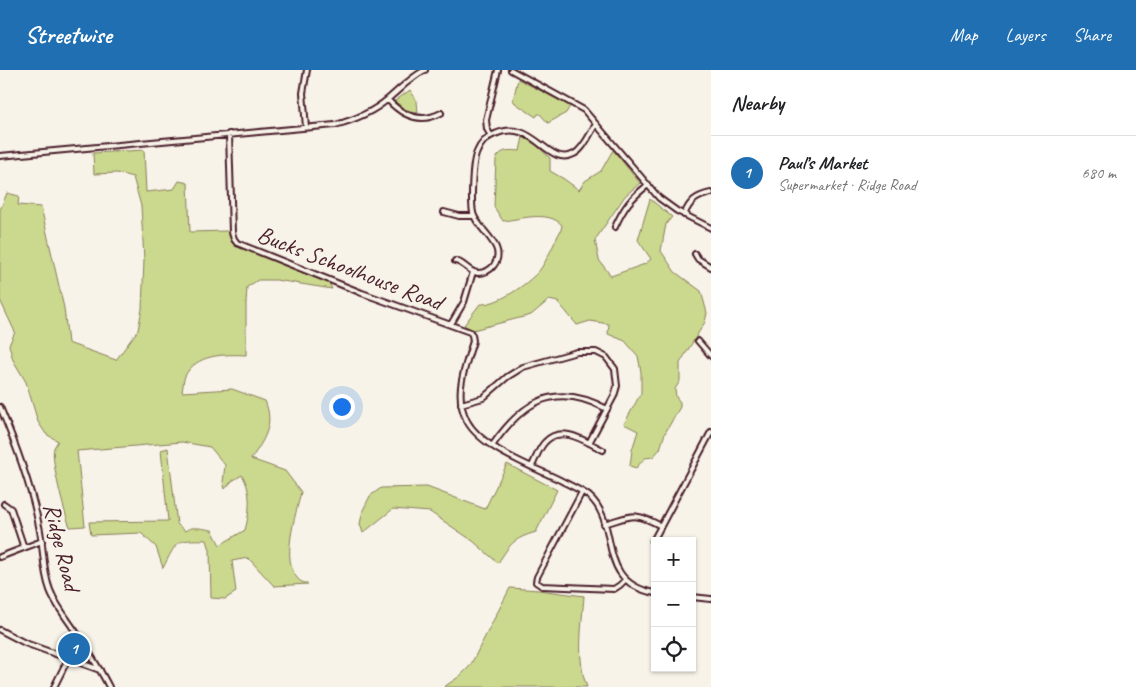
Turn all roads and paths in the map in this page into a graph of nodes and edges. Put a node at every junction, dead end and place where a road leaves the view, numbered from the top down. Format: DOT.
graph roads {
  1 [pos="307,70"];
  2 [pos="425,70"];
  3 [pos="498,70"];
  4 [pos="511,70"];
  5 [pos="388,100"];
  6 [pos="441,114"];
  7 [pos="596,124"];
  8 [pos="306,127"];
  9 [pos="228,134"];
  10 [pos="491,136"];
  11 [pos="0,156"];
  12 [pos="648,185"];
  13 [pos="711,194"];
  14 [pos="444,212"];
  15 [pos="684,215"];
  16 [pos="474,216"];
  17 [pos="615,227"];
  18 [pos="711,228"];
  19 [pos="696,254"];
  20 [pos="455,261"];
  21 [pos="711,266"];
  22 [pos="472,272"];
  23 [pos="451,324"];
  24 [pos="698,341"];
  25 [pos="711,356"];
  26 [pos="461,404"];
  27 [pos="0,407"];
  28 [pos="607,409"];
  29 [pos="711,432"];
  30 [pos="589,443"];
  31 [pos="492,446"];
  32 [pos="603,450"];
  33 [pos="532,466"];
  34 [pos="582,492"];
  35 [pos="4,504"];
  36 [pos="604,524"];
  37 [pos="661,526"];
  38 [pos="655,537"];
  39 [pos="42,541"];
  40 [pos="24,548"];
  41 [pos="0,557"];
  42 [pos="625,580"];
  43 [pos="651,592"];
  44 [pos="696,597"];
  45 [pos="711,599"];
  46 [pos="0,630"];
  47 [pos="68,659"];
  48 [pos="100,670"];
  49 [pos="54,687"];
  50 [pos="109,687"];
  1 -- 8 [label="street"];
  2 -- 5 [label="street"];
  3 -- 10 [label="street"];
  4 -- 7 [label="street"];
  5 -- 6 [label="street"];
  5 -- 8 [label="street"];
  7 -- 10 [label="street"];
  7 -- 12 [label="street"];
  8 -- 9 [label="street"];
  9 -- 11 [label="street"];
  9 -- 23 [label="street, Bucks Schoolhouse Road"];
  10 -- 16 [label="street"];
  12 -- 15 [label="street"];
  12 -- 17 [label="street"];
  13 -- 15 [label="street"];
  14 -- 16 [label="street"];
  15 -- 18 [label="street"];
  16 -- 22 [label="street"];
  19 -- 21 [label="street"];
  20 -- 22 [label="street"];
  22 -- 23 [label="street"];
  23 -- 26 [label="street, Bucks Schoolhouse Road"];
  24 -- 25 [label="street"];
  26 -- 28 [label="street"];
  26 -- 31 [label="street, Bucks Schoolhouse Road"];
  27 -- 39 [label="street, Ridge Road"];
  28 -- 30 [label="street"];
  28 -- 31 [label="street"];
  29 -- 37 [label="street"];
  30 -- 32 [label="street"];
  30 -- 33 [label="street"];
  31 -- 33 [label="street, Bucks Schoolhouse Road"];
  33 -- 34 [label="street, Bucks Schoolhouse Road"];
  34 -- 36 [label="street, Bucks Schoolhouse Road"];
  34 -- 42 [label="street"];
  35 -- 40 [label="street"];
  36 -- 37 [label="street"];
  36 -- 42 [label="street, Bucks Schoolhouse Road"];
  37 -- 38 [label="street"];
  39 -- 40 [label="street"];
  39 -- 48 [label="street, Ridge Road"];
  40 -- 41 [label="street"];
  42 -- 43 [label="street"];
  44 -- 45 [label="street"];
  46 -- 47 [label="street"];
  47 -- 48 [label="street"];
  47 -- 49 [label="street"];
  48 -- 50 [label="street, Ridge Road"];
}
